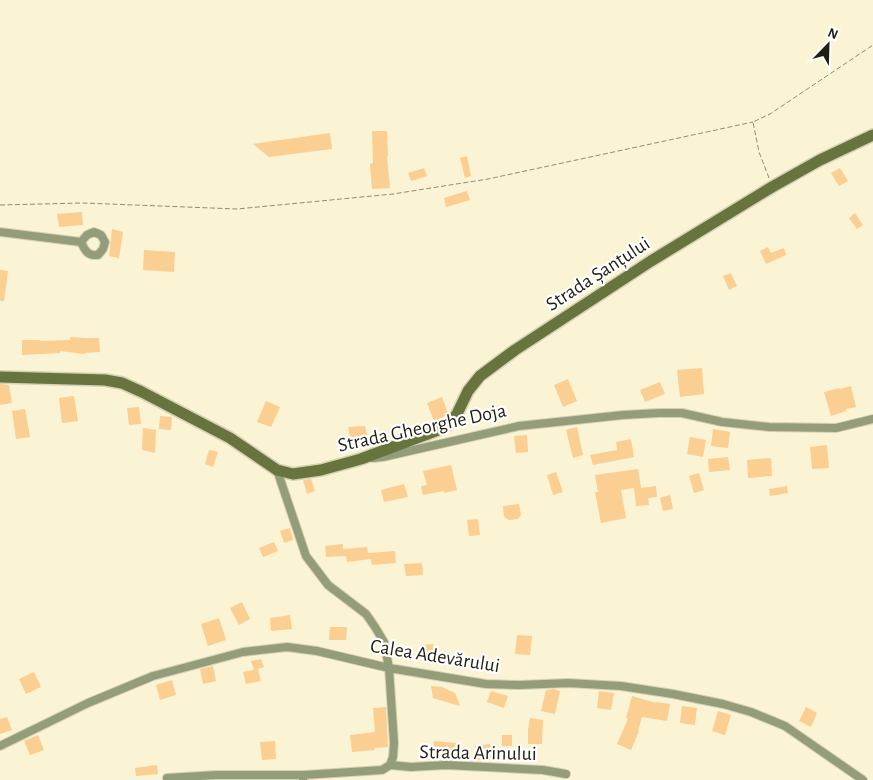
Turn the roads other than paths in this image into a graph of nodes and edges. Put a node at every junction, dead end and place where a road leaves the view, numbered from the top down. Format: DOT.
graph roads {
  1 [pos="873,135"];
  2 [pos="0,232"];
  3 [pos="81,242"];
  4 [pos="0,376"];
  5 [pos="873,419"];
  6 [pos="361,459"];
  7 [pos="277,470"];
  8 [pos="389,668"];
  9 [pos="0,746"];
  10 [pos="390,766"];
  11 [pos="566,774"];
  12 [pos="167,778"];
  13 [pos="304,778"];
  14 [pos="863,780"];
  1 -- 6 [label="main road, Strada Șanțului"];
  2 -- 3 [label="street"];
  4 -- 7 [label="main road, Strada Gheorghe Doja"];
  5 -- 6 [label="street, Strada Gheorghe Doja"];
  6 -- 7 [label="main road, Strada Gheorghe Doja"];
  7 -- 8 [label="street, Strada Arinului"];
  8 -- 9 [label="street, Calea Adevărului"];
  8 -- 10 [label="street, Strada Arinului"];
  8 -- 14 [label="street, Calea Adevărului"];
  10 -- 11 [label="street, Strada Arinului"];
  10 -- 13 [label="street, Strada Arinului"];
  12 -- 13 [label="street, Strada Arinului"];
}
